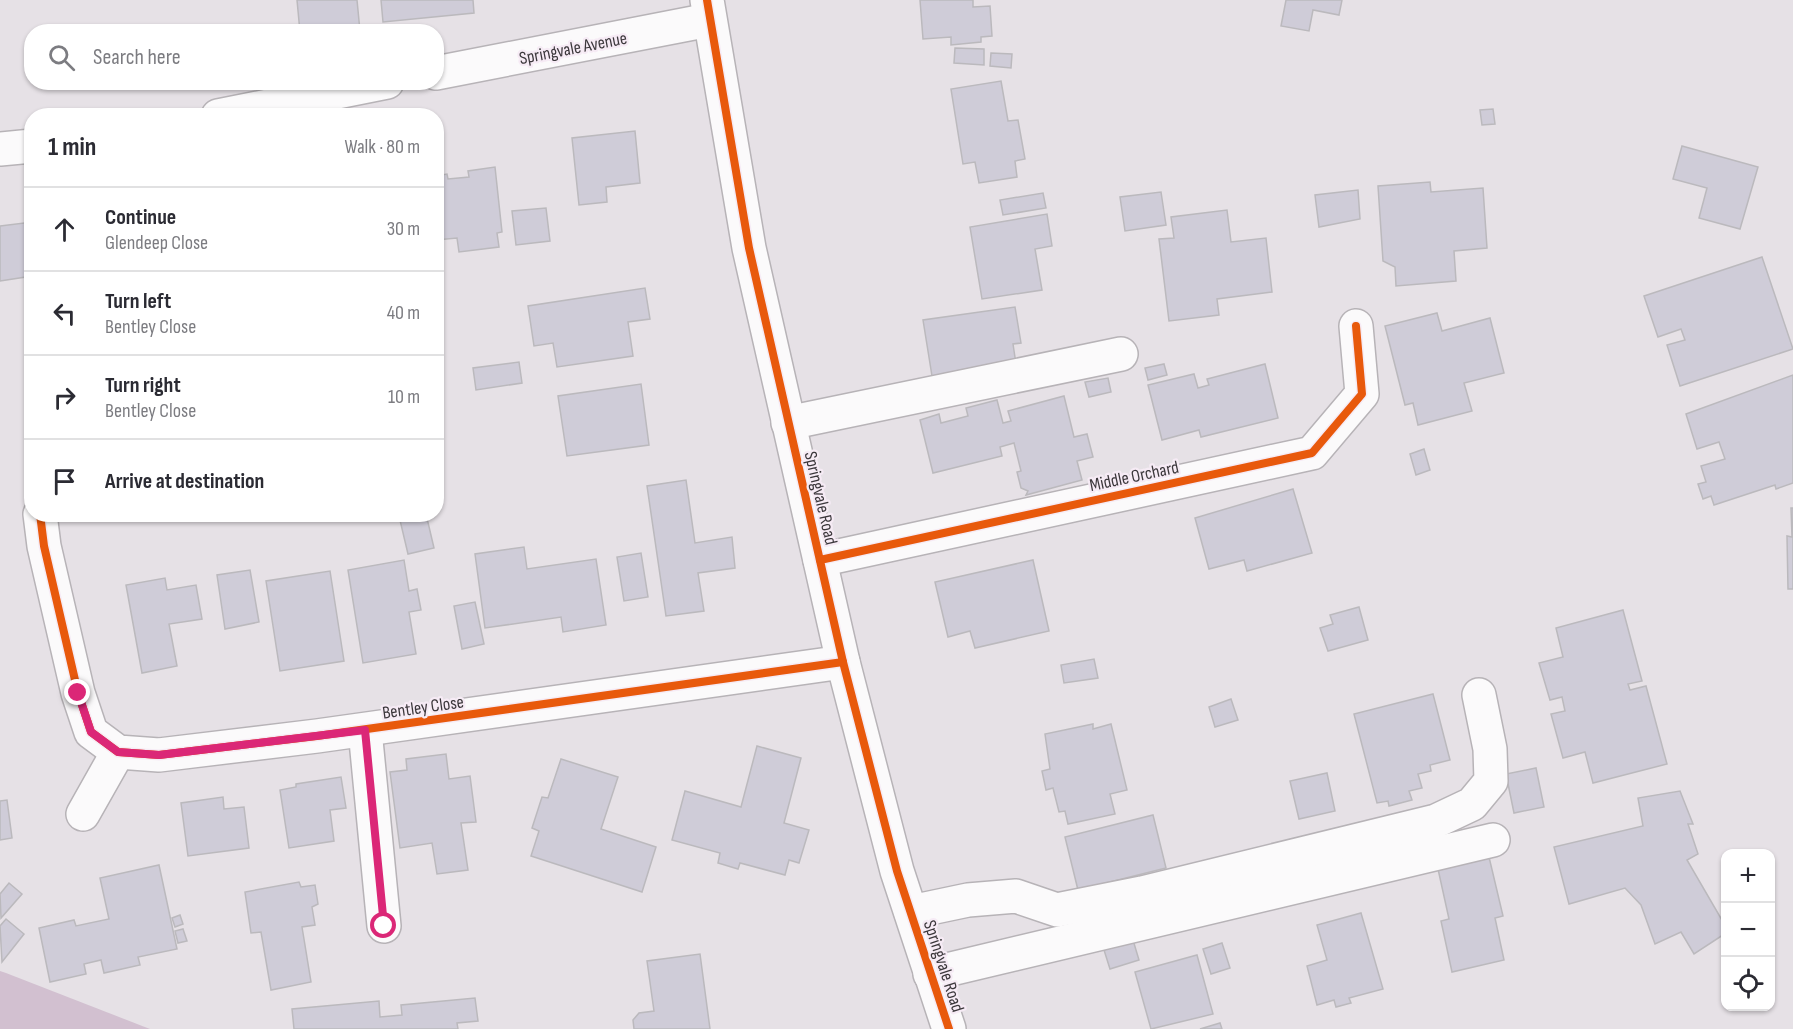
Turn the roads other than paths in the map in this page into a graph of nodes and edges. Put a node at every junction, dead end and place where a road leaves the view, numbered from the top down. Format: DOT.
graph roads {
  1 [pos="708,10"];
  2 [pos="444,71"];
  3 [pos="347,90"];
  4 [pos="258,108"];
  5 [pos="24,147"];
  6 [pos="0,149"];
  7 [pos="1356,327"];
  8 [pos="1121,354"];
  9 [pos="788,423"];
  10 [pos="41,522"];
  11 [pos="820,560"];
  12 [pos="843,662"];
  13 [pos="1479,695"];
  14 [pos="365,730"];
  15 [pos="118,752"];
  16 [pos="83,814"];
  17 [pos="1493,840"];
  18 [pos="911,912"];
  19 [pos="384,926"];
  20 [pos="930,974"];
  21 [pos="949,1029"];
  1 -- 2 [label="street, Springvale Avenue"];
  1 -- 9 [label="street, Springvale Road"];
  3 -- 4 [label="street"];
  5 -- 6 [label="street"];
  7 -- 11 [label="street, Middle Orchard"];
  8 -- 9 [label="street"];
  9 -- 11 [label="street, Springvale Road"];
  10 -- 15 [label="street"];
  11 -- 12 [label="street, Springvale Road"];
  12 -- 14 [label="street, Bentley Close"];
  12 -- 18 [label="street, Springvale Road"];
  13 -- 18 [label="street"];
  14 -- 15 [label="street, Bentley Close"];
  14 -- 19 [label="street"];
  15 -- 16 [label="street"];
  17 -- 20 [label="street"];
  18 -- 20 [label="street, Springvale Road"];
  20 -- 21 [label="street, Springvale Road"];
}
